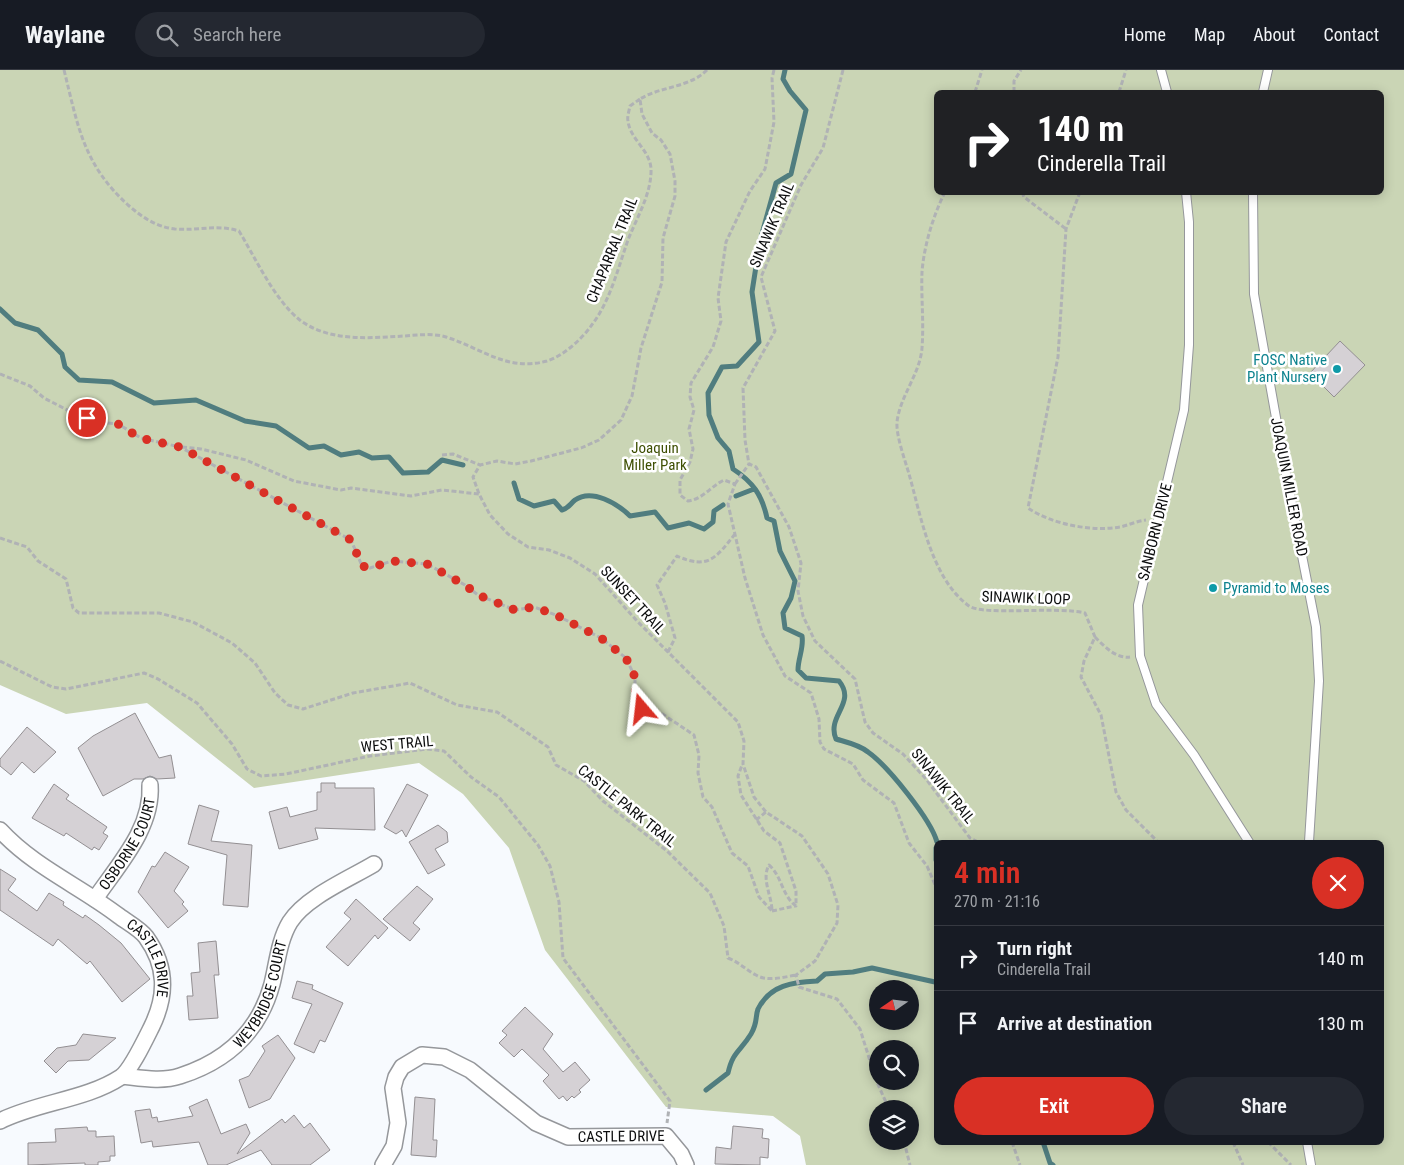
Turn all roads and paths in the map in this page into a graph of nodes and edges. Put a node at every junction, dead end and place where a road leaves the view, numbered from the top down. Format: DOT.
graph roads {
  1 [pos="64,70"];
  2 [pos="707,70"];
  3 [pos="774,70"];
  4 [pos="843,70"];
  5 [pos="982,70"];
  6 [pos="1021,70"];
  7 [pos="1126,70"];
  8 [pos="1161,70"];
  9 [pos="1268,70"];
  10 [pos="975,90"];
  11 [pos="1014,90"];
  12 [pos="1120,90"];
  13 [pos="1166,90"];
  14 [pos="1263,90"];
  15 [pos="640,99"];
  16 [pos="944,195"];
  17 [pos="1023,195"];
  18 [pos="1079,195"];
  19 [pos="1186,195"];
  20 [pos="1253,195"];
  21 [pos="1066,229"];
  22 [pos="0,374"];
  23 [pos="180,447"];
  24 [pos="442,455"];
  25 [pos="749,464"];
  26 [pos="480,465"];
  27 [pos="735,484"];
  28 [pos="479,494"];
  29 [pos="1156,520"];
  30 [pos="736,534"];
  31 [pos="0,538"];
  32 [pos="1095,637"];
  33 [pos="668,652"];
  34 [pos="1140,656"];
  35 [pos="0,661"];
  36 [pos="742,764"];
  37 [pos="150,785"];
  38 [pos="766,812"];
  39 [pos="756,820"];
  40 [pos="0,830"];
  41 [pos="974,840"];
  42 [pos="1156,840"];
  43 [pos="1248,840"];
  44 [pos="1309,840"];
  45 [pos="374,864"];
  46 [pos="934,882"];
  47 [pos="95,899"];
  48 [pos="796,906"];
  49 [pos="772,910"];
  50 [pos="796,977"];
  51 [pos="123,1076"];
  52 [pos="885,1100"];
  53 [pos="0,1121"];
  54 [pos="666,1136"];
  55 [pos="1013,1145"];
  56 [pos="1234,1145"];
  57 [pos="1271,1145"];
  58 [pos="1308,1145"];
  59 [pos="906,1150"];
  60 [pos="383,1165"];
  61 [pos="686,1165"];
  62 [pos="910,1165"];
  63 [pos="1020,1165"];
  64 [pos="1243,1165"];
  65 [pos="1291,1165"];
  66 [pos="1312,1165"];
  1 -- 15 [label="path, CHAPARRAL TRAIL"];
  2 -- 15 [label="path"];
  3 -- 27 [label="path"];
  4 -- 25 [label="path, SINAWIK TRAIL"];
  5 -- 10 [label="path"];
  6 -- 11 [label="path"];
  7 -- 12 [label="path"];
  8 -- 13 [label="lane"];
  9 -- 14 [label="lane"];
  15 -- 26 [label="path"];
  16 -- 32 [label="path, SINAWIK LOOP"];
  17 -- 21 [label="path"];
  18 -- 21 [label="path"];
  19 -- 29 [label="lane, SANBORN DRIVE"];
  20 -- 44 [label="lane, JOAQUIN MILLER ROAD"];
  21 -- 29 [label="path"];
  22 -- 23 [label="path"];
  23 -- 28 [label="path"];
  23 -- 49 [label="path"];
  24 -- 26 [label="path"];
  25 -- 27 [label="path"];
  25 -- 41 [label="path, SINAWIK TRAIL"];
  26 -- 28 [label="path, SUNSET TRAIL"];
  27 -- 30 [label="path"];
  28 -- 33 [label="path, SUNSET TRAIL"];
  29 -- 34 [label="lane, SANBORN DRIVE"];
  30 -- 33 [label="path"];
  30 -- 46 [label="path"];
  31 -- 50 [label="path, CASTLE PARK TRAIL"];
  32 -- 34 [label="path"];
  32 -- 42 [label="path"];
  33 -- 36 [label="path, SUNSET TRAIL"];
  34 -- 43 [label="lane, SANBORN DRIVE"];
  35 -- 54 [label="path, WEST TRAIL"];
  36 -- 38 [label="path, SUNSET TRAIL"];
  36 -- 39 [label="path"];
  37 -- 47 [label="street, OSBORNE COURT"];
  38 -- 39 [label="path"];
  38 -- 50 [label="path, SUNSET TRAIL"];
  39 -- 48 [label="path"];
  40 -- 47 [label="street, CASTLE DRIVE"];
  45 -- 51 [label="street, WEYBRIDGE COURT"];
  47 -- 51 [label="street, CASTLE DRIVE"];
  48 -- 49 [label="path"];
  48 -- 49 [label="path"];
  50 -- 52 [label="path"];
  51 -- 53 [label="street"];
  54 -- 60 [label="street, CASTLE DRIVE"];
  54 -- 61 [label="street, CASTLE DRIVE"];
  55 -- 63 [label="path"];
  56 -- 64 [label="path"];
  57 -- 65 [label="path"];
  58 -- 66 [label="lane"];
  59 -- 62 [label="path"];
}
